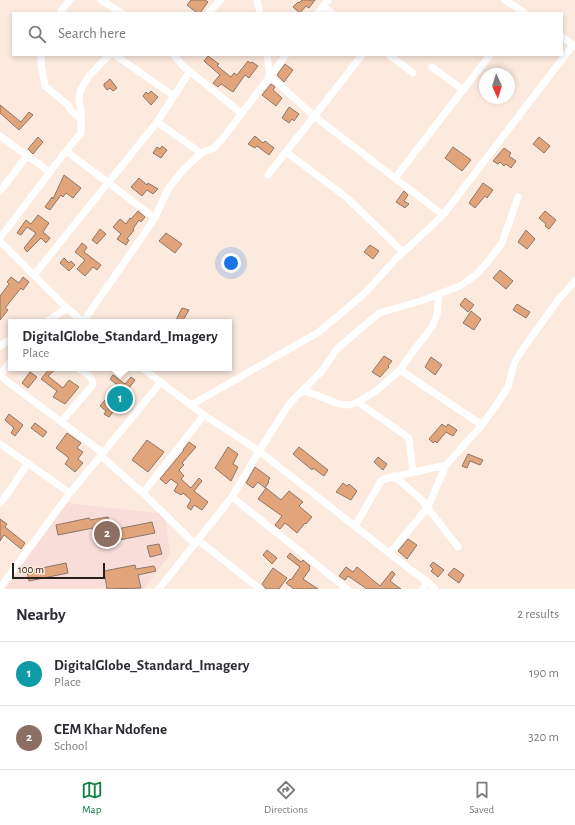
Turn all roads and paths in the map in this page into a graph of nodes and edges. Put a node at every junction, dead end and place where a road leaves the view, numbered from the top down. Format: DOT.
graph roads {
  1 [pos="70,0"];
  2 [pos="101,0"];
  3 [pos="221,0"];
  4 [pos="256,0"];
  5 [pos="505,0"];
  6 [pos="325,3"];
  7 [pos="62,12"];
  8 [pos="120,12"];
  9 [pos="209,12"];
  10 [pos="260,12"];
  11 [pos="319,12"];
  12 [pos="331,12"];
  13 [pos="522,12"];
  14 [pos="563,38"];
  15 [pos="574,45"];
  16 [pos="41,56"];
  17 [pos="108,56"];
  18 [pos="116,56"];
  19 [pos="175,56"];
  20 [pos="266,56"];
  21 [pos="285,56"];
  22 [pos="361,56"];
  23 [pos="390,56"];
  24 [pos="489,56"];
  25 [pos="432,67"];
  26 [pos="190,71"];
  27 [pos="413,73"];
  28 [pos="270,76"];
  29 [pos="463,90"];
  30 [pos="174,96"];
  31 [pos="241,113"];
  32 [pos="314,116"];
  33 [pos="80,118"];
  34 [pos="157,122"];
  35 [pos="0,136"];
  36 [pos="66,151"];
  37 [pos="286,152"];
  38 [pos="201,153"];
  39 [pos="27,156"];
  40 [pos="50,172"];
  41 [pos="268,175"];
  42 [pos="396,178"];
  43 [pos="108,182"];
  44 [pos="0,191"];
  45 [pos="518,197"];
  46 [pos="443,215"];
  47 [pos="155,218"];
  48 [pos="0,239"];
  49 [pos="403,252"];
  50 [pos="34,275"];
  51 [pos="575,281"];
  52 [pos="439,294"];
  53 [pos="67,308"];
  54 [pos="50,319"];
  55 [pos="80,319"];
  56 [pos="85,319"];
  57 [pos="8,364"];
  58 [pos="400,370"];
  59 [pos="82,371"];
  60 [pos="146,371"];
  61 [pos="0,375"];
  62 [pos="160,382"];
  63 [pos="303,390"];
  64 [pos="358,402"];
  65 [pos="191,404"];
  66 [pos="204,415"];
  67 [pos="62,421"];
  68 [pos="482,425"];
  69 [pos="0,444"];
  70 [pos="259,451"];
  71 [pos="102,455"];
  72 [pos="28,463"];
  73 [pos="446,465"];
  74 [pos="413,472"];
  75 [pos="394,476"];
  76 [pos="70,493"];
  77 [pos="143,493"];
  78 [pos="232,497"];
  79 [pos="0,503"];
  80 [pos="428,507"];
  81 [pos="355,526"];
  82 [pos="197,542"];
  83 [pos="458,547"];
  84 [pos="390,553"];
  85 [pos="428,582"];
  86 [pos="0,588"];
  87 [pos="159,589"];
  88 [pos="260,589"];
  89 [pos="347,589"];
  90 [pos="423,589"];
  91 [pos="435,589"];
  1 -- 7 [label="street"];
  2 -- 8 [label="street"];
  3 -- 9 [label="street"];
  4 -- 10 [label="street"];
  5 -- 13 [label="street"];
  6 -- 11 [label="street"];
  6 -- 12 [label="street"];
  14 -- 15 [label="street"];
  15 -- 46 [label="street"];
  16 -- 33 [label="street"];
  17 -- 33 [label="street"];
  18 -- 30 [label="street"];
  19 -- 26 [label="street"];
  20 -- 28 [label="street"];
  21 -- 28 [label="street"];
  22 -- 32 [label="street"];
  23 -- 27 [label="street"];
  24 -- 29 [label="street"];
  25 -- 29 [label="street"];
  26 -- 30 [label="street"];
  26 -- 31 [label="street"];
  28 -- 31 [label="street"];
  28 -- 32 [label="street"];
  29 -- 42 [label="street"];
  30 -- 34 [label="street"];
  31 -- 38 [label="street"];
  32 -- 37 [label="street"];
  32 -- 42 [label="street"];
  33 -- 36 [label="street"];
  34 -- 38 [label="street"];
  34 -- 43 [label="street"];
  35 -- 39 [label="street"];
  36 -- 40 [label="street"];
  36 -- 43 [label="street"];
  37 -- 41 [label="street"];
  37 -- 49 [label="street"];
  38 -- 47 [label="street"];
  39 -- 40 [label="street"];
  39 -- 44 [label="street"];
  40 -- 48 [label="street"];
  42 -- 46 [label="street"];
  43 -- 47 [label="street"];
  43 -- 50 [label="street"];
  45 -- 52 [label="street"];
  46 -- 49 [label="street"];
  47 -- 56 [label="street"];
  48 -- 50 [label="street"];
  49 -- 65 [label="street"];
  50 -- 53 [label="street"];
  51 -- 68 [label="street"];
  52 -- 58 [label="street"];
  52 -- 63 [label="street"];
  53 -- 54 [label="street"];
  53 -- 55 [label="street"];
  57 -- 61 [label="street"];
  58 -- 64 [label="street"];
  58 -- 68 [label="street"];
  59 -- 67 [label="street"];
  60 -- 62 [label="street"];
  61 -- 67 [label="street"];
  62 -- 65 [label="street"];
  62 -- 71 [label="street"];
  63 -- 64 [label="street"];
  63 -- 70 [label="street"];
  64 -- 74 [label="street"];
  65 -- 66 [label="street"];
  66 -- 70 [label="street"];
  66 -- 77 [label="street"];
  67 -- 71 [label="street"];
  68 -- 73 [label="street"];
  69 -- 72 [label="street"];
  70 -- 78 [label="street"];
  70 -- 81 [label="street"];
  71 -- 76 [label="street"];
  71 -- 77 [label="street"];
  72 -- 76 [label="street"];
  72 -- 79 [label="street"];
  73 -- 74 [label="street"];
  73 -- 80 [label="street"];
  74 -- 75 [label="street"];
  75 -- 80 [label="street"];
  75 -- 81 [label="street"];
  76 -- 86 [label="street"];
  77 -- 82 [label="street"];
  78 -- 82 [label="street"];
  78 -- 89 [label="street"];
  80 -- 83 [label="street"];
  80 -- 84 [label="street"];
  81 -- 84 [label="street"];
  82 -- 87 [label="street"];
  82 -- 88 [label="street"];
  84 -- 85 [label="street"];
  85 -- 90 [label="street"];
  85 -- 91 [label="street"];
}
